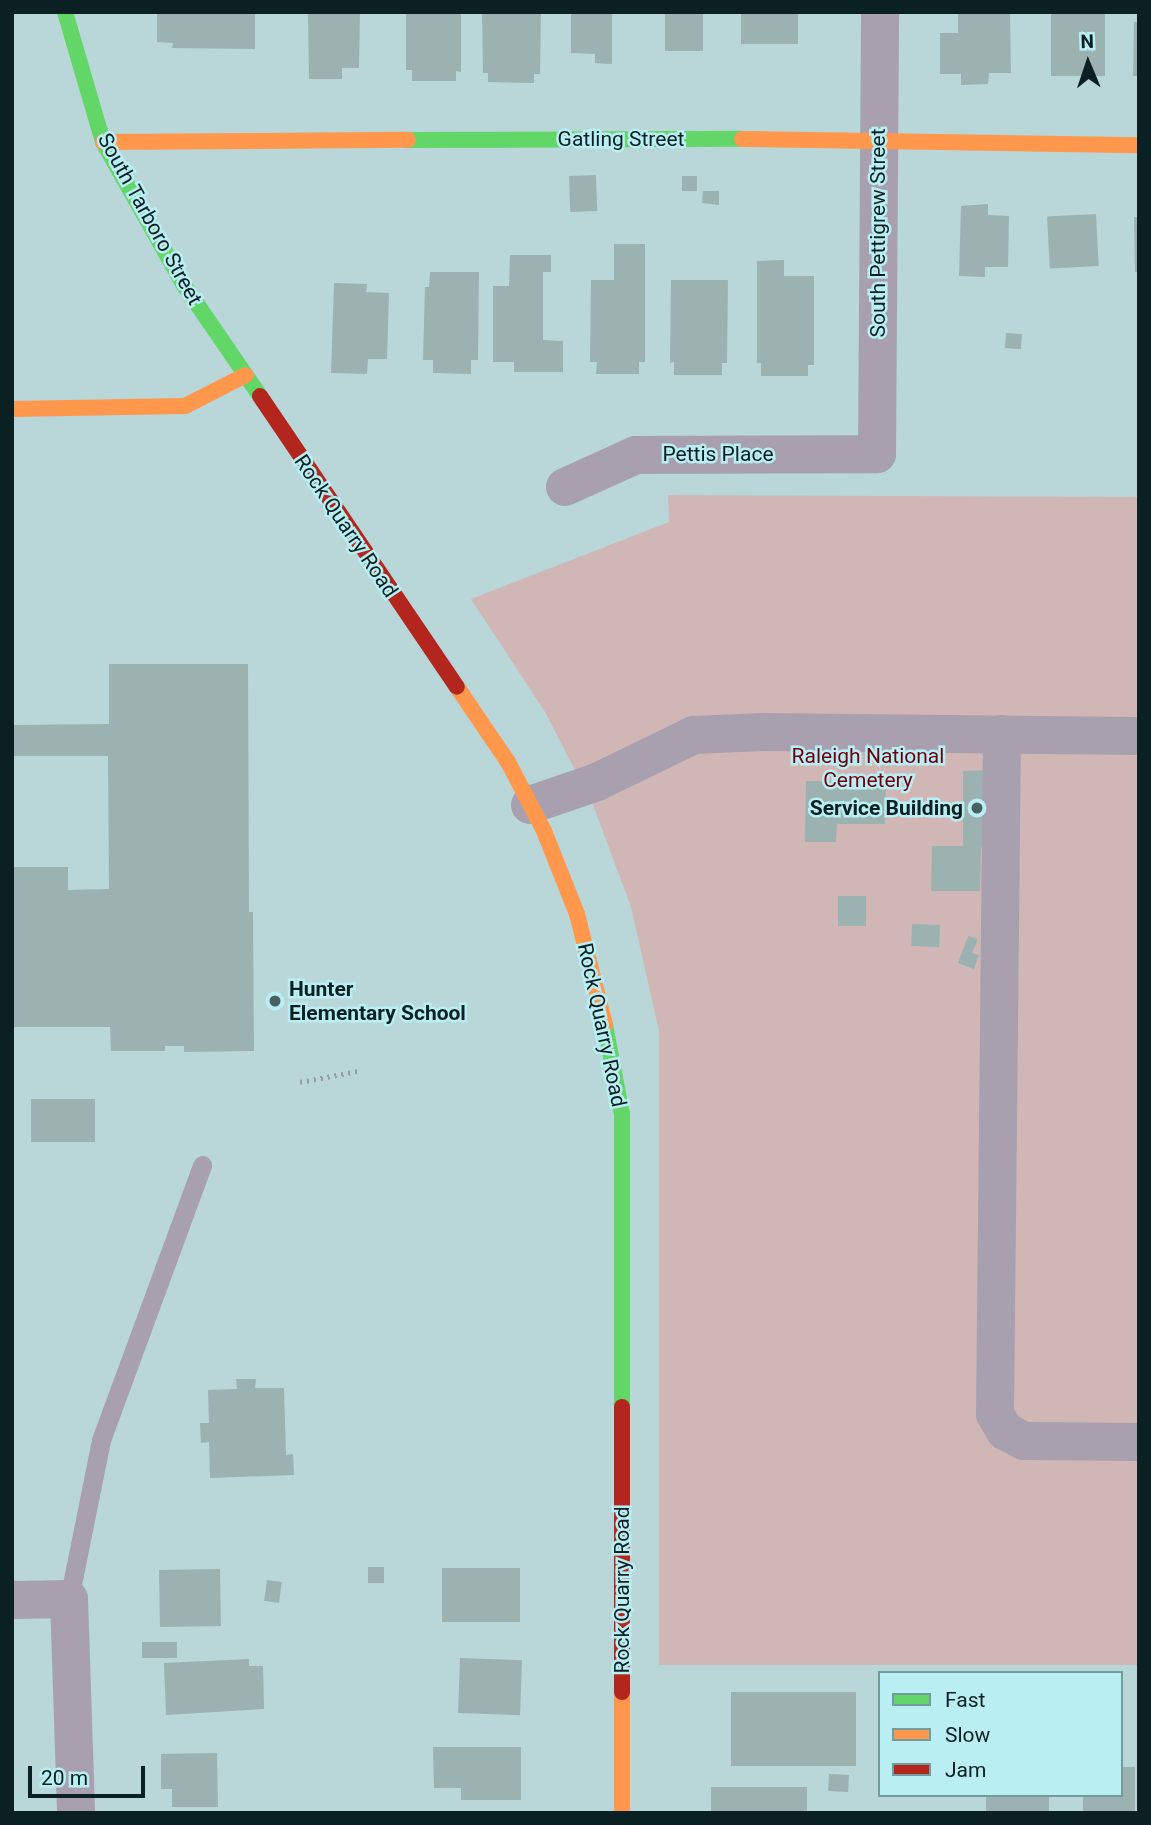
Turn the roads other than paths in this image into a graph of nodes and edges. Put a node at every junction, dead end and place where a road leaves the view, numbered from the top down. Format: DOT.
graph roads {
  1 [pos="65,12"];
  2 [pos="880,12"];
  3 [pos="879,141"];
  4 [pos="103,142"];
  5 [pos="1139,145"];
  6 [pos="246,376"];
  7 [pos="12,409"];
  8 [pos="877,454"];
  9 [pos="565,487"];
  10 [pos="1002,734"];
  11 [pos="1139,736"];
  12 [pos="530,805"];
  13 [pos="202,1165"];
  14 [pos="1139,1442"];
  15 [pos="12,1600"];
  16 [pos="69,1608"];
  17 [pos="76,1813"];
  18 [pos="622,1813"];
  1 -- 4 [label="main road, South Tarboro Street"];
  2 -- 3 [label="street, South Pettigrew Street"];
  3 -- 4 [label="main road, Gatling Street"];
  3 -- 5 [label="main road, Gatling Street"];
  3 -- 8 [label="street, South Pettigrew Street"];
  4 -- 6 [label="main road, South Tarboro Street"];
  6 -- 7 [label="main road"];
  6 -- 12 [label="main road, Rock Quarry Road"];
  8 -- 9 [label="street, Pettis Place"];
  10 -- 11 [label="street"];
  10 -- 12 [label="street"];
  10 -- 14 [label="street"];
  12 -- 18 [label="main road, Rock Quarry Road"];
  13 -- 16 [label="lane"];
  15 -- 16 [label="street"];
  16 -- 17 [label="street"];
}
